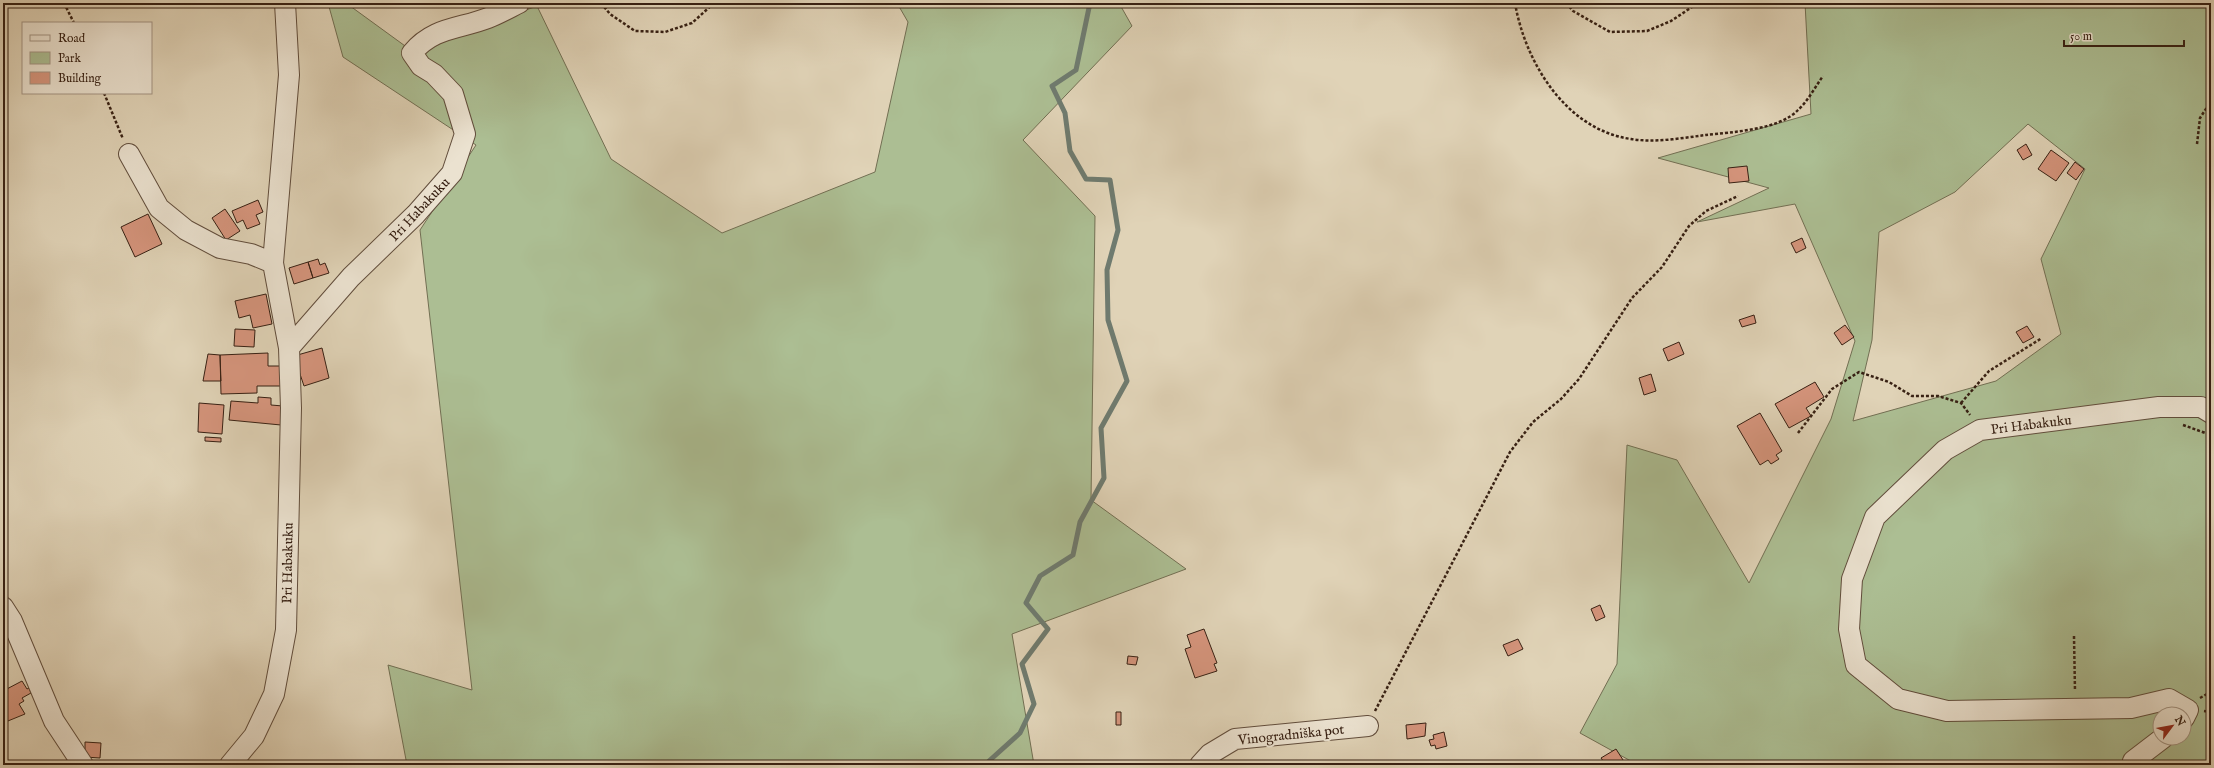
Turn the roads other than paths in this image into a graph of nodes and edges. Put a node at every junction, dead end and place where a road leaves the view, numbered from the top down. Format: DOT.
graph roads {
  1 [pos="285,3"];
  2 [pos="519,3"];
  3 [pos="128,154"];
  4 [pos="273,263"];
  5 [pos="289,348"];
  6 [pos="2211,413"];
  7 [pos="3,607"];
  8 [pos="2181,706"];
  9 [pos="1368,726"];
  10 [pos="2153,746"];
  11 [pos="83,765"];
  12 [pos="230,765"];
  13 [pos="1200,765"];
  14 [pos="2132,765"];
  1 -- 4 [label="street, Pri Habakuku"];
  2 -- 5 [label="street, Pri Habakuku"];
  3 -- 4 [label="street"];
  4 -- 5 [label="street, Pri Habakuku"];
  5 -- 12 [label="street, Pri Habakuku"];
  6 -- 8 [label="street, Pri Habakuku"];
  7 -- 11 [label="street"];
  9 -- 13 [label="street, Vinogradniška pot"];
  10 -- 14 [label="street"];
}
